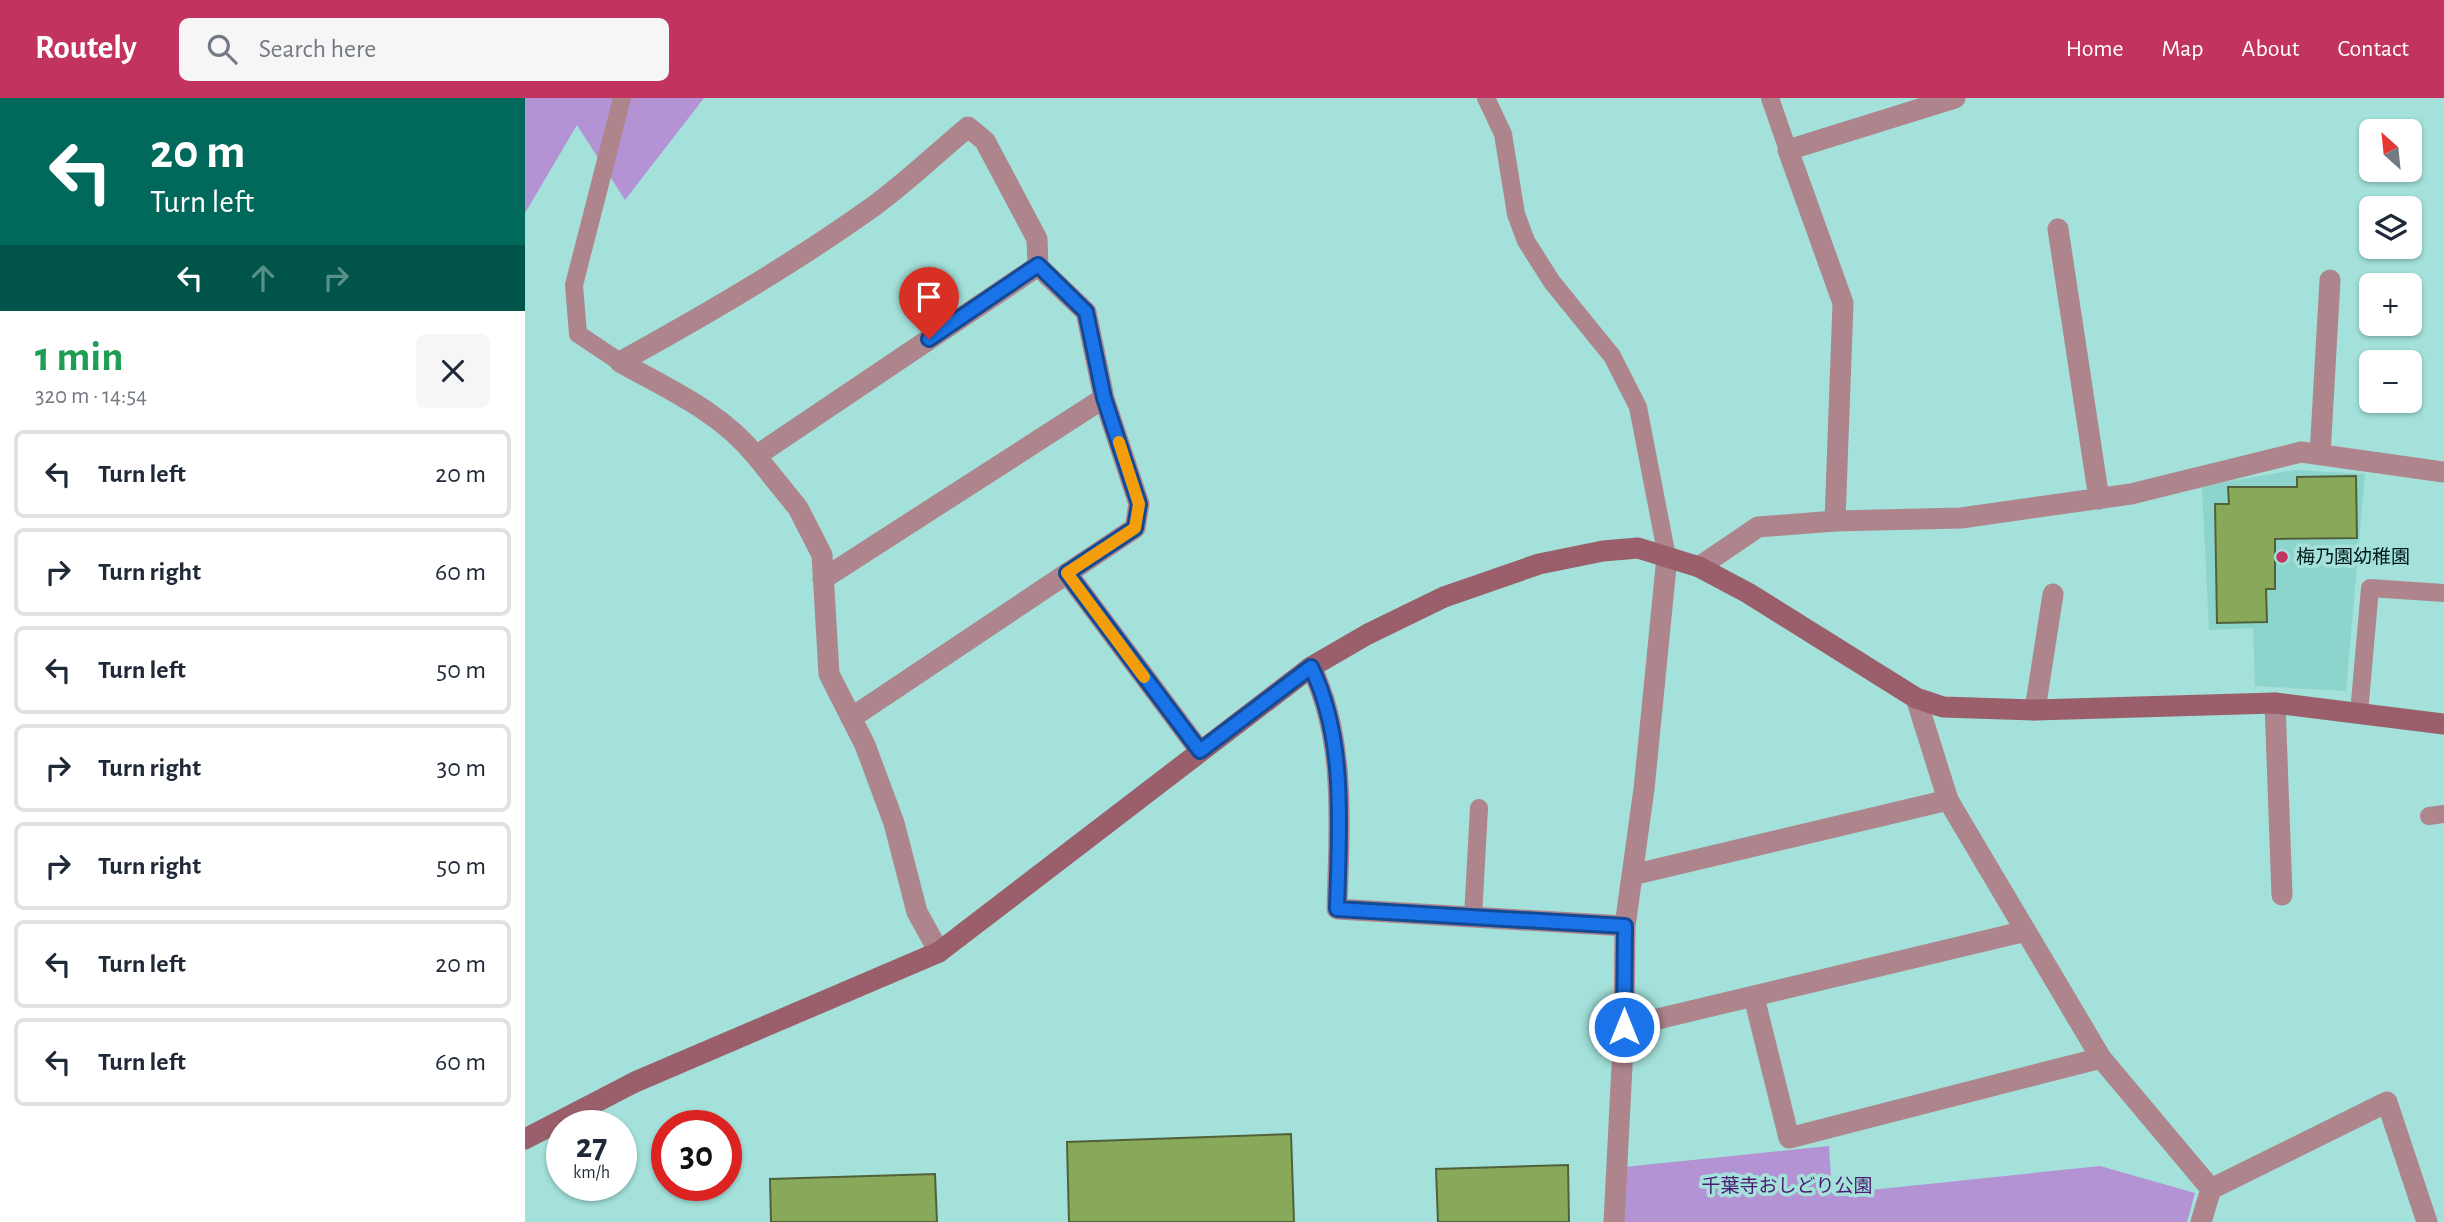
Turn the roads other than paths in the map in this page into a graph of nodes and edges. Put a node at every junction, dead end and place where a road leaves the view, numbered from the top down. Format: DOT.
graph roads {
  1 [pos="622,98"];
  2 [pos="1486,98"];
  3 [pos="1770,98"];
  4 [pos="1955,98"];
  5 [pos="1788,150"];
  6 [pos="2058,229"];
  7 [pos="1038,265"];
  8 [pos="2330,280"];
  9 [pos="619,362"];
  10 [pos="1104,398"];
  11 [pos="2320,454"];
  12 [pos="756,456"];
  13 [pos="2444,472"];
  14 [pos="2099,499"];
  15 [pos="1835,521"];
  16 [pos="1667,557"];
  17 [pos="1699,567"];
  18 [pos="1067,573"];
  19 [pos="823,579"];
  20 [pos="2444,593"];
  21 [pos="2053,594"];
  22 [pos="1311,667"];
  23 [pos="1916,698"];
  24 [pos="2275,703"];
  25 [pos="2035,710"];
  26 [pos="2358,713"];
  27 [pos="851,718"];
  28 [pos="2444,724"];
  29 [pos="1200,751"];
  30 [pos="1948,800"];
  31 [pos="1479,808"];
  32 [pos="1632,875"];
  33 [pos="2282,895"];
  34 [pos="1473,918"];
  35 [pos="1625,926"];
  36 [pos="2026,931"];
  37 [pos="939,952"];
  38 [pos="1754,997"];
  39 [pos="1624,1027"];
  40 [pos="2101,1058"];
  41 [pos="525,1139"];
  42 [pos="2211,1189"];
  43 [pos="1614,1222"];
  44 [pos="2201,1222"];
  45 [pos="2427,1222"];
  1 -- 9 [label="lane"];
  2 -- 16 [label="lane"];
  3 -- 5 [label="lane"];
  4 -- 5 [label="street"];
  5 -- 15 [label="street"];
  6 -- 14 [label="street"];
  7 -- 9 [label="street"];
  7 -- 10 [label="street"];
  7 -- 12 [label="street"];
  8 -- 11 [label="street"];
  9 -- 12 [label="street"];
  10 -- 18 [label="street"];
  10 -- 19 [label="street"];
  11 -- 13 [label="street"];
  11 -- 14 [label="street"];
  12 -- 19 [label="street"];
  14 -- 15 [label="street"];
  15 -- 17 [label="street"];
  16 -- 17 [label="street"];
  16 -- 22 [label="street"];
  16 -- 32 [label="street"];
  17 -- 23 [label="street"];
  18 -- 27 [label="street"];
  18 -- 29 [label="street"];
  19 -- 27 [label="street"];
  20 -- 26 [label="lane"];
  21 -- 25 [label="street"];
  22 -- 29 [label="street"];
  22 -- 34 [label="street"];
  23 -- 25 [label="street"];
  23 -- 30 [label="street"];
  24 -- 25 [label="street"];
  24 -- 26 [label="street"];
  24 -- 33 [label="street"];
  26 -- 28 [label="street"];
  27 -- 37 [label="street"];
  29 -- 37 [label="street"];
  30 -- 32 [label="street"];
  30 -- 36 [label="street"];
  31 -- 34 [label="lane"];
  32 -- 35 [label="street"];
  34 -- 35 [label="street"];
  35 -- 39 [label="street"];
  36 -- 38 [label="street"];
  36 -- 40 [label="street"];
  37 -- 41 [label="street"];
  38 -- 39 [label="street"];
  38 -- 40 [label="street"];
  39 -- 43 [label="street"];
  40 -- 42 [label="street"];
  42 -- 44 [label="street"];
  42 -- 45 [label="street"];
}
